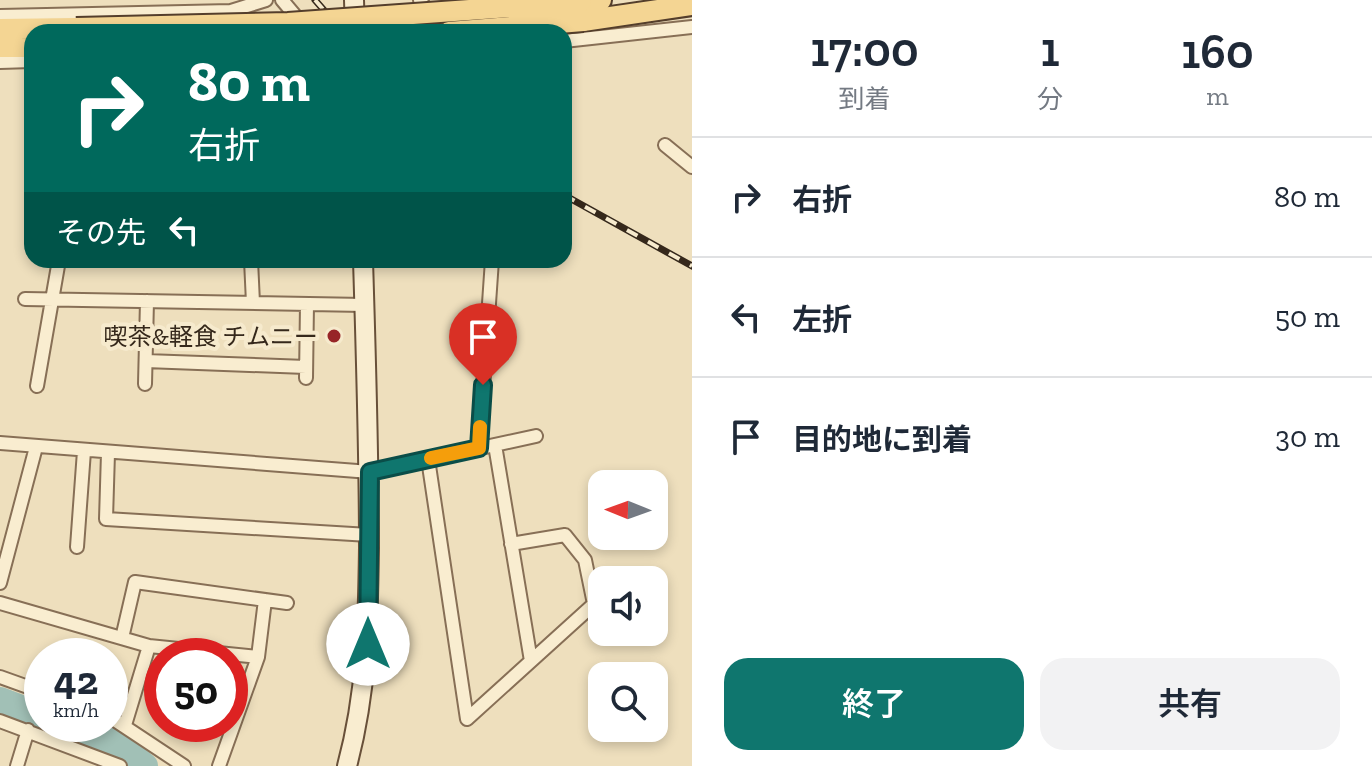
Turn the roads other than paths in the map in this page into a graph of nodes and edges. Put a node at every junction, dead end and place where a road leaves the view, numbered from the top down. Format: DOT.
graph roads {
  1 [pos="266,0"];
  2 [pos="282,0"];
  3 [pos="354,0"];
  4 [pos="420,0"];
  5 [pos="446,0"];
  6 [pos="538,0"];
  7 [pos="692,5"];
  8 [pos="589,8"];
  9 [pos="0,16"];
  10 [pos="246,24"];
  11 [pos="302,24"];
  12 [pos="355,24"];
  13 [pos="441,24"];
  14 [pos="442,24"];
  15 [pos="451,24"];
  16 [pos="547,24"];
  17 [pos="692,27"];
  18 [pos="0,29"];
  19 [pos="24,29"];
  20 [pos="572,40"];
  21 [pos="0,47"];
  22 [pos="24,47"];
  23 [pos="24,61"];
  24 [pos="0,62"];
  25 [pos="665,145"];
  26 [pos="692,167"];
  27 [pos="58,268"];
  28 [pos="251,268"];
  29 [pos="363,268"];
  30 [pos="491,268"];
  31 [pos="25,299"];
  32 [pos="52,300"];
  33 [pos="147,301"];
  34 [pos="253,303"];
  35 [pos="307,304"];
  36 [pos="364,305"];
  37 [pos="146,361"];
  38 [pos="145,384"];
  39 [pos="37,386"];
  40 [pos="536,436"];
  41 [pos="0,443"];
  42 [pos="495,445"];
  43 [pos="36,447"];
  44 [pos="479,448"];
  45 [pos="84,451"];
  46 [pos="108,453"];
  47 [pos="428,459"];
  48 [pos="370,472"];
  49 [pos="369,535"];
  50 [pos="511,544"];
  51 [pos="77,547"];
  52 [pos="0,583"];
  53 [pos="265,600"];
  54 [pos="0,603"];
  55 [pos="287,603"];
  56 [pos="122,638"];
  57 [pos="248,656"];
  58 [pos="258,657"];
  59 [pos="531,661"];
  60 [pos="144,662"];
  61 [pos="0,677"];
  62 [pos="24,686"];
  63 [pos="128,715"];
  64 [pos="0,721"];
  65 [pos="128,727"];
  66 [pos="24,729"];
  67 [pos="24,742"];
  68 [pos="60,742"];
  69 [pos="84,751"];
  70 [pos="17,766"];
  71 [pos="79,766"];
  72 [pos="120,766"];
  73 [pos="184,766"];
  74 [pos="219,766"];
  75 [pos="347,766"];
  1 -- 9 [label="street"];
  2 -- 11 [label="street"];
  3 -- 12 [label="main road"];
  4 -- 13 [label="street"];
  5 -- 14 [label="street"];
  6 -- 16 [label="street"];
  7 -- 8 [label="main road"];
  8 -- 10 [label="main road, bridge"];
  8 -- 15 [label="main road, bridge"];
  17 -- 20 [label="street"];
  18 -- 19 [label="main road, bridge"];
  21 -- 22 [label="main road"];
  23 -- 24 [label="street"];
  25 -- 26 [label="street"];
  27 -- 32 [label="street"];
  28 -- 34 [label="street"];
  29 -- 36 [label="main road"];
  30 -- 44 [label="street"];
  31 -- 32 [label="street"];
  32 -- 33 [label="street"];
  32 -- 39 [label="street"];
  33 -- 34 [label="street"];
  33 -- 37 [label="street"];
  34 -- 35 [label="street"];
  35 -- 36 [label="street"];
  35 -- 37 [label="street"];
  36 -- 48 [label="main road"];
  37 -- 38 [label="street"];
  40 -- 42 [label="street"];
  41 -- 43 [label="street"];
  42 -- 44 [label="street"];
  42 -- 50 [label="street"];
  43 -- 45 [label="street"];
  43 -- 52 [label="street"];
  44 -- 47 [label="street"];
  45 -- 46 [label="street"];
  45 -- 51 [label="street"];
  46 -- 48 [label="street"];
  46 -- 49 [label="street"];
  47 -- 48 [label="street"];
  47 -- 59 [label="street"];
  48 -- 49 [label="main road"];
  49 -- 75 [label="main road"];
  50 -- 59 [label="street"];
  50 -- 59 [label="street"];
  53 -- 55 [label="street"];
  53 -- 56 [label="street"];
  53 -- 58 [label="street"];
  54 -- 56 [label="street"];
  57 -- 58 [label="street"];
  58 -- 74 [label="street"];
  60 -- 63 [label="street"];
  61 -- 62 [label="street"];
  64 -- 66 [label="street"];
  65 -- 73 [label="street"];
  67 -- 70 [label="street"];
  68 -- 69 [label="street"];
  69 -- 71 [label="street"];
  69 -- 72 [label="street"];
}
